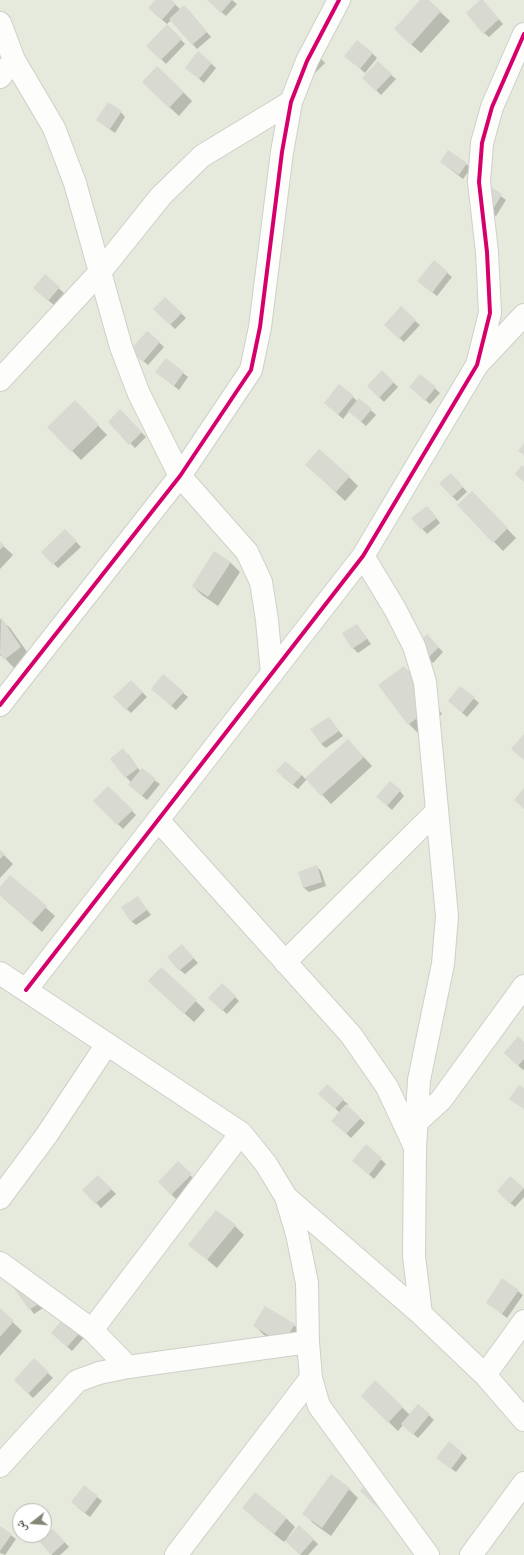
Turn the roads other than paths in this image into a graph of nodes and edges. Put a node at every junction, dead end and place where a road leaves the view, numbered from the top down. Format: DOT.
graph roads {
  1 [pos="339,0"];
  2 [pos="0,23"];
  3 [pos="524,34"];
  4 [pos="14,60"];
  5 [pos="0,77"];
  6 [pos="291,102"];
  7 [pos="100,272"];
  8 [pos="524,315"];
  9 [pos="477,365"];
  10 [pos="0,380"];
  11 [pos="180,476"];
  12 [pos="363,556"];
  13 [pos="272,674"];
  14 [pos="0,704"];
  15 [pos="437,811"];
  16 [pos="158,820"];
  17 [pos="285,962"];
  18 [pos="0,973"];
  19 [pos="524,986"];
  20 [pos="26,990"];
  21 [pos="107,1044"];
  22 [pos="416,1123"];
  23 [pos="241,1133"];
  24 [pos="415,1148"];
  25 [pos="286,1197"];
  26 [pos="0,1198"];
  27 [pos="0,1263"];
  28 [pos="421,1314"];
  29 [pos="524,1321"];
  30 [pos="92,1330"];
  31 [pos="308,1342"];
  32 [pos="128,1367"];
  33 [pos="486,1376"];
  34 [pos="311,1378"];
  35 [pos="524,1420"];
  36 [pos="0,1466"];
  37 [pos="524,1483"];
  38 [pos="413,1544"];
  39 [pos="176,1555"];
  40 [pos="428,1555"];
  41 [pos="471,1555"];
  1 -- 6 [label="street"];
  2 -- 4 [label="street"];
  3 -- 9 [label="street"];
  4 -- 5 [label="street"];
  4 -- 7 [label="street"];
  6 -- 7 [label="street"];
  6 -- 11 [label="street"];
  7 -- 10 [label="street"];
  7 -- 11 [label="street"];
  8 -- 9 [label="street"];
  9 -- 12 [label="street"];
  11 -- 13 [label="street"];
  11 -- 14 [label="street"];
  12 -- 13 [label="street"];
  12 -- 15 [label="street"];
  13 -- 16 [label="street"];
  15 -- 17 [label="street"];
  15 -- 22 [label="street"];
  16 -- 17 [label="street"];
  16 -- 20 [label="street"];
  17 -- 24 [label="street"];
  18 -- 20 [label="street"];
  19 -- 22 [label="street"];
  20 -- 21 [label="street"];
  21 -- 23 [label="street"];
  21 -- 26 [label="street"];
  22 -- 24 [label="street"];
  23 -- 25 [label="street"];
  23 -- 30 [label="street"];
  24 -- 28 [label="street"];
  25 -- 28 [label="street"];
  25 -- 31 [label="street"];
  27 -- 30 [label="street"];
  28 -- 33 [label="street"];
  29 -- 33 [label="street"];
  30 -- 32 [label="street"];
  31 -- 32 [label="street"];
  31 -- 34 [label="street"];
  32 -- 36 [label="street"];
  33 -- 35 [label="street"];
  34 -- 38 [label="street"];
  34 -- 39 [label="street"];
  37 -- 41 [label="street"];
  38 -- 40 [label="street"];
}
